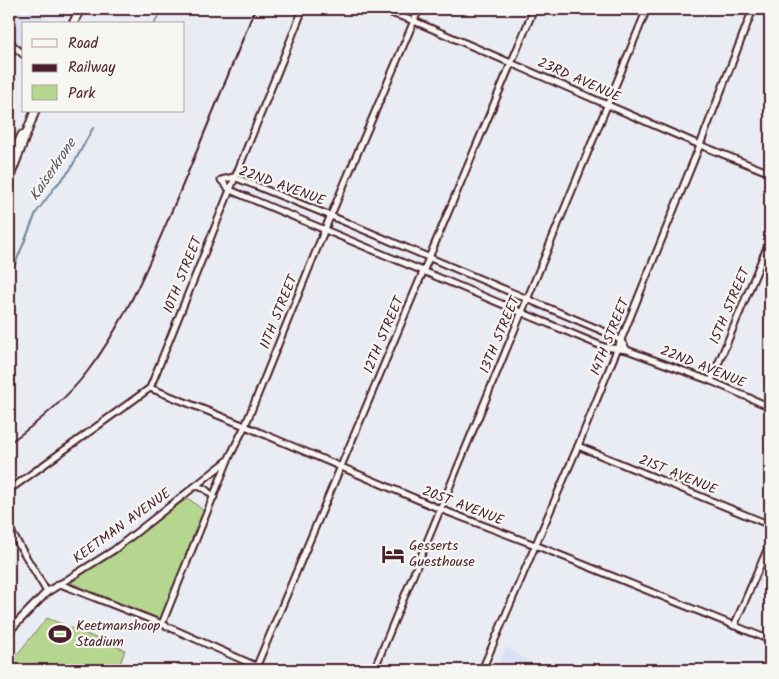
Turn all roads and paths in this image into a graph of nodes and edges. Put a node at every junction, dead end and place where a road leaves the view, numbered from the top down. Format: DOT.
graph roads {
  1 [pos="80,9"];
  2 [pos="303,9"];
  3 [pos="379,9"];
  4 [pos="419,9"];
  5 [pos="534,9"];
  6 [pos="647,9"];
  7 [pos="753,9"];
  8 [pos="414,21"];
  9 [pos="74,22"];
  10 [pos="9,42"];
  11 [pos="22,54"];
  12 [pos="512,63"];
  13 [pos="607,104"];
  14 [pos="34,112"];
  15 [pos="34,112"];
  16 [pos="700,145"];
  17 [pos="9,164"];
  18 [pos="770,173"];
  19 [pos="234,177"];
  20 [pos="9,179"];
  21 [pos="230,190"];
  22 [pos="331,216"];
  23 [pos="326,229"];
  24 [pos="770,240"];
  25 [pos="429,257"];
  26 [pos="424,271"];
  27 [pos="528,300"];
  28 [pos="521,312"];
  29 [pos="621,341"];
  30 [pos="617,349"];
  31 [pos="628,350"];
  32 [pos="711,381"];
  33 [pos="150,388"];
  34 [pos="770,407"];
  35 [pos="245,426"];
  36 [pos="578,446"];
  37 [pos="228,460"];
  38 [pos="340,468"];
  39 [pos="197,486"];
  40 [pos="9,490"];
  41 [pos="214,497"];
  42 [pos="440,510"];
  43 [pos="770,525"];
  44 [pos="9,528"];
  45 [pos="770,543"];
  46 [pos="535,545"];
  47 [pos="60,584"];
  48 [pos="47,592"];
  49 [pos="162,624"];
  50 [pos="734,626"];
  51 [pos="9,631"];
  52 [pos="770,640"];
  53 [pos="256,668"];
  54 [pos="265,670"];
  55 [pos="374,670"];
  56 [pos="482,670"];
  1 -- 9 [label="main road"];
  2 -- 19 [label="street, 10TH STREET"];
  3 -- 8 [label="street, 23RD AVENUE"];
  4 -- 8 [label="street, 11TH STREET"];
  5 -- 12 [label="street, 12TH STREET"];
  6 -- 13 [label="street, 13TH STREET"];
  7 -- 16 [label="street, 14TH STREET"];
  8 -- 12 [label="street, 23RD AVENUE"];
  8 -- 22 [label="street, 11TH STREET"];
  10 -- 11 [label="street"];
  12 -- 13 [label="street, 23RD AVENUE"];
  12 -- 25 [label="street, 12TH STREET"];
  13 -- 16 [label="street, 23RD AVENUE"];
  13 -- 27 [label="street, 13TH STREET"];
  14 -- 17 [label="main road"];
  15 -- 20 [label="main road"];
  16 -- 18 [label="street, 23RD AVENUE"];
  16 -- 29 [label="street, 14TH STREET"];
  19 -- 21 [label="street, 10TH STREET"];
  19 -- 21 [label="street, 22ND AVENUE"];
  19 -- 22 [label="street, 22ND AVENUE"];
  21 -- 23 [label="street, 22ND AVENUE"];
  21 -- 33 [label="street, 10TH STREET"];
  22 -- 23 [label="street, 11TH STREET"];
  22 -- 25 [label="street, 22ND AVENUE"];
  23 -- 26 [label="street, 22ND AVENUE"];
  23 -- 35 [label="street, 11TH STREET"];
  24 -- 32 [label="street, 15TH STREET"];
  25 -- 26 [label="street, 12TH STREET"];
  25 -- 27 [label="street, 22ND AVENUE"];
  26 -- 28 [label="street, 22ND AVENUE"];
  26 -- 38 [label="street, 12TH STREET"];
  27 -- 28 [label="street, 13TH STREET"];
  27 -- 29 [label="street, 22ND AVENUE"];
  28 -- 30 [label="street, 22ND AVENUE"];
  28 -- 42 [label="street, 13TH STREET"];
  29 -- 30 [label="street, 14TH STREET"];
  29 -- 31 [label="street, 22ND AVENUE"];
  30 -- 31 [label="street, 22ND AVENUE"];
  30 -- 36 [label="street, 14TH STREET"];
  31 -- 32 [label="street, 22ND AVENUE"];
  32 -- 34 [label="street, 22ND AVENUE"];
  33 -- 35 [label="street, 20ST AVENUE"];
  33 -- 40 [label="street"];
  35 -- 37 [label="street, 11TH STREET"];
  35 -- 38 [label="street, 20ST AVENUE"];
  36 -- 43 [label="street, 21ST AVENUE"];
  36 -- 46 [label="street, 14TH STREET"];
  37 -- 39 [label="street, KEETMAN AVENUE"];
  37 -- 41 [label="street, 11TH STREET"];
  38 -- 42 [label="street, 20ST AVENUE"];
  38 -- 53 [label="street, 12TH STREET"];
  39 -- 41 [label="street"];
  39 -- 47 [label="street, KEETMAN AVENUE"];
  41 -- 49 [label="street, 11TH STREET"];
  42 -- 46 [label="street, 20ST AVENUE"];
  42 -- 55 [label="street, 13TH STREET"];
  44 -- 48 [label="street"];
  45 -- 50 [label="street"];
  46 -- 50 [label="street, 20ST AVENUE"];
  46 -- 56 [label="street, 14TH STREET"];
  47 -- 48 [label="street, KEETMAN AVENUE"];
  47 -- 49 [label="street"];
  48 -- 51 [label="street, KEETMAN AVENUE"];
  49 -- 53 [label="street"];
  50 -- 52 [label="street, 20ST AVENUE"];
  53 -- 54 [label="street"];
}
